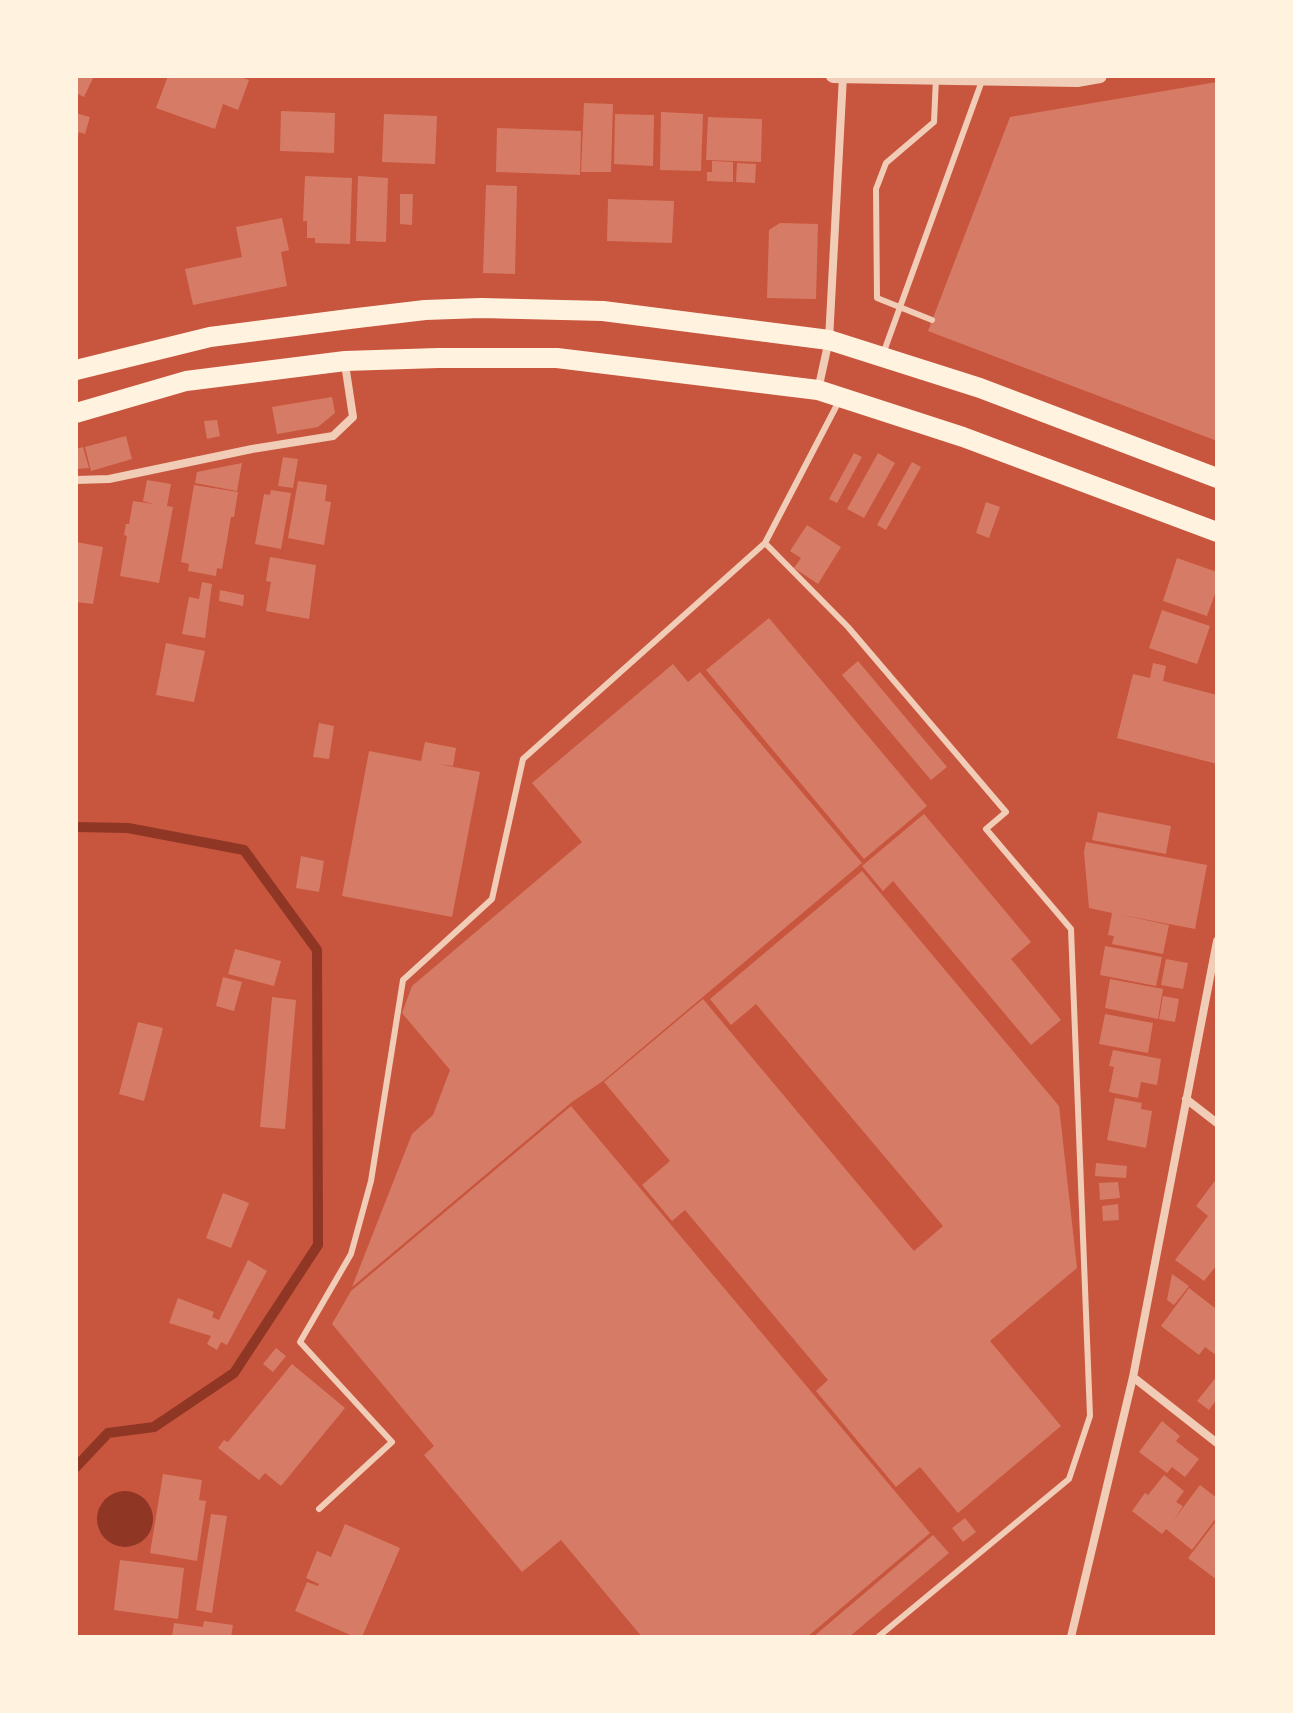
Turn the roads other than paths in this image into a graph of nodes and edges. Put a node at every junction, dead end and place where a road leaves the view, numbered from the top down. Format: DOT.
graph roads {
  1 [pos="833,76"];
  2 [pos="843,76"];
  3 [pos="1100,76"];
  4 [pos="936,78"];
  5 [pos="983,78"];
  6 [pos="932,320"];
  7 [pos="829,340"];
  8 [pos="882,357"];
  9 [pos="345,361"];
  10 [pos="76,370"];
  11 [pos="818,390"];
  12 [pos="840,398"];
  13 [pos="76,413"];
  14 [pos="1217,478"];
  15 [pos="76,480"];
  16 [pos="1217,532"];
  17 [pos="765,543"];
  18 [pos="1217,941"];
  19 [pos="1186,1099"];
  20 [pos="1217,1123"];
  21 [pos="1133,1377"];
  22 [pos="1217,1443"];
  23 [pos="319,1509"];
  24 [pos="1074,1636"];
  25 [pos="878,1637"];
  1 -- 2 [label="street"];
  2 -- 4 [label="street"];
  2 -- 7 [label="street"];
  3 -- 5 [label="street"];
  4 -- 5 [label="street"];
  4 -- 6 [label="lane"];
  5 -- 8 [label="lane"];
  7 -- 8 [label="main road"];
  7 -- 10 [label="main road"];
  7 -- 11 [label="street"];
  8 -- 14 [label="main road"];
  9 -- 11 [label="main road"];
  9 -- 13 [label="main road"];
  9 -- 15 [label="street"];
  11 -- 12 [label="main road"];
  12 -- 16 [label="main road"];
  12 -- 17 [label="lane"];
  17 -- 23 [label="lane"];
  17 -- 25 [label="lane"];
  18 -- 19 [label="street"];
  19 -- 20 [label="street"];
  19 -- 21 [label="street"];
  21 -- 22 [label="street"];
  21 -- 24 [label="street"];
}
